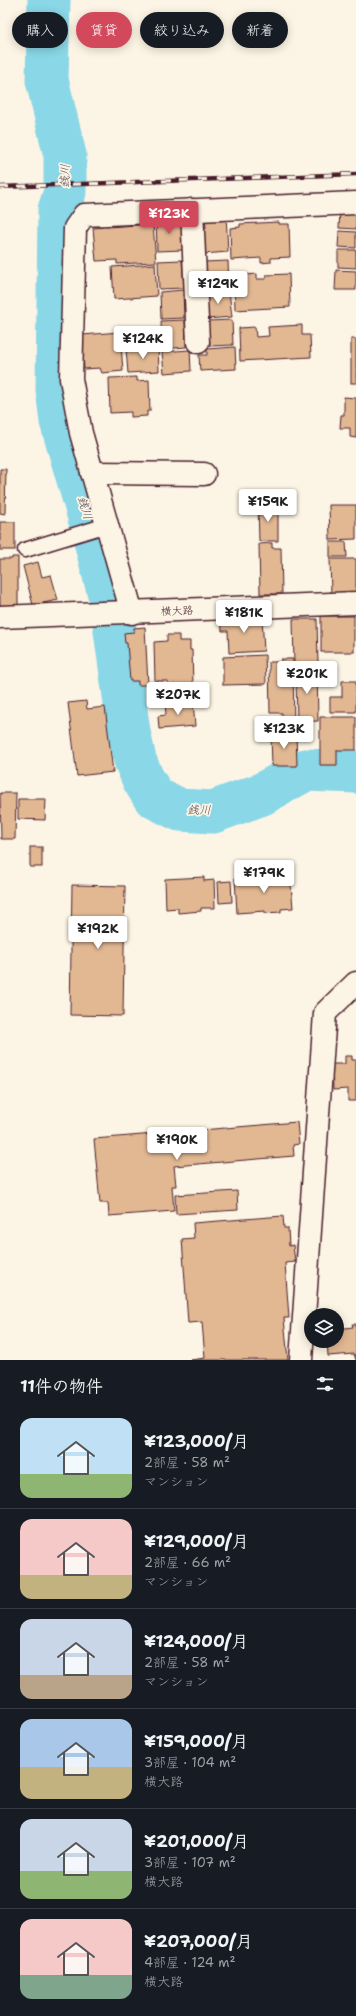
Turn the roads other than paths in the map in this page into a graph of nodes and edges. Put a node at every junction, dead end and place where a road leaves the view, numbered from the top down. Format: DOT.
graph roads {
  1 [pos="356,203"];
  2 [pos="192,210"];
  3 [pos="198,342"];
  4 [pos="92,473"];
  5 [pos="204,474"];
  6 [pos="97,528"];
  7 [pos="25,550"];
  8 [pos="356,603"];
  9 [pos="118,614"];
  10 [pos="0,617"];
  11 [pos="356,983"];
  12 [pos="301,1360"];
  1 -- 2 [label="street"];
  2 -- 3 [label="street"];
  2 -- 4 [label="street"];
  4 -- 5 [label="street"];
  4 -- 6 [label="street"];
  6 -- 7 [label="lane"];
  6 -- 9 [label="street"];
  8 -- 9 [label="street, 横大路"];
  9 -- 10 [label="street, 横大路"];
  11 -- 12 [label="street"];
}
